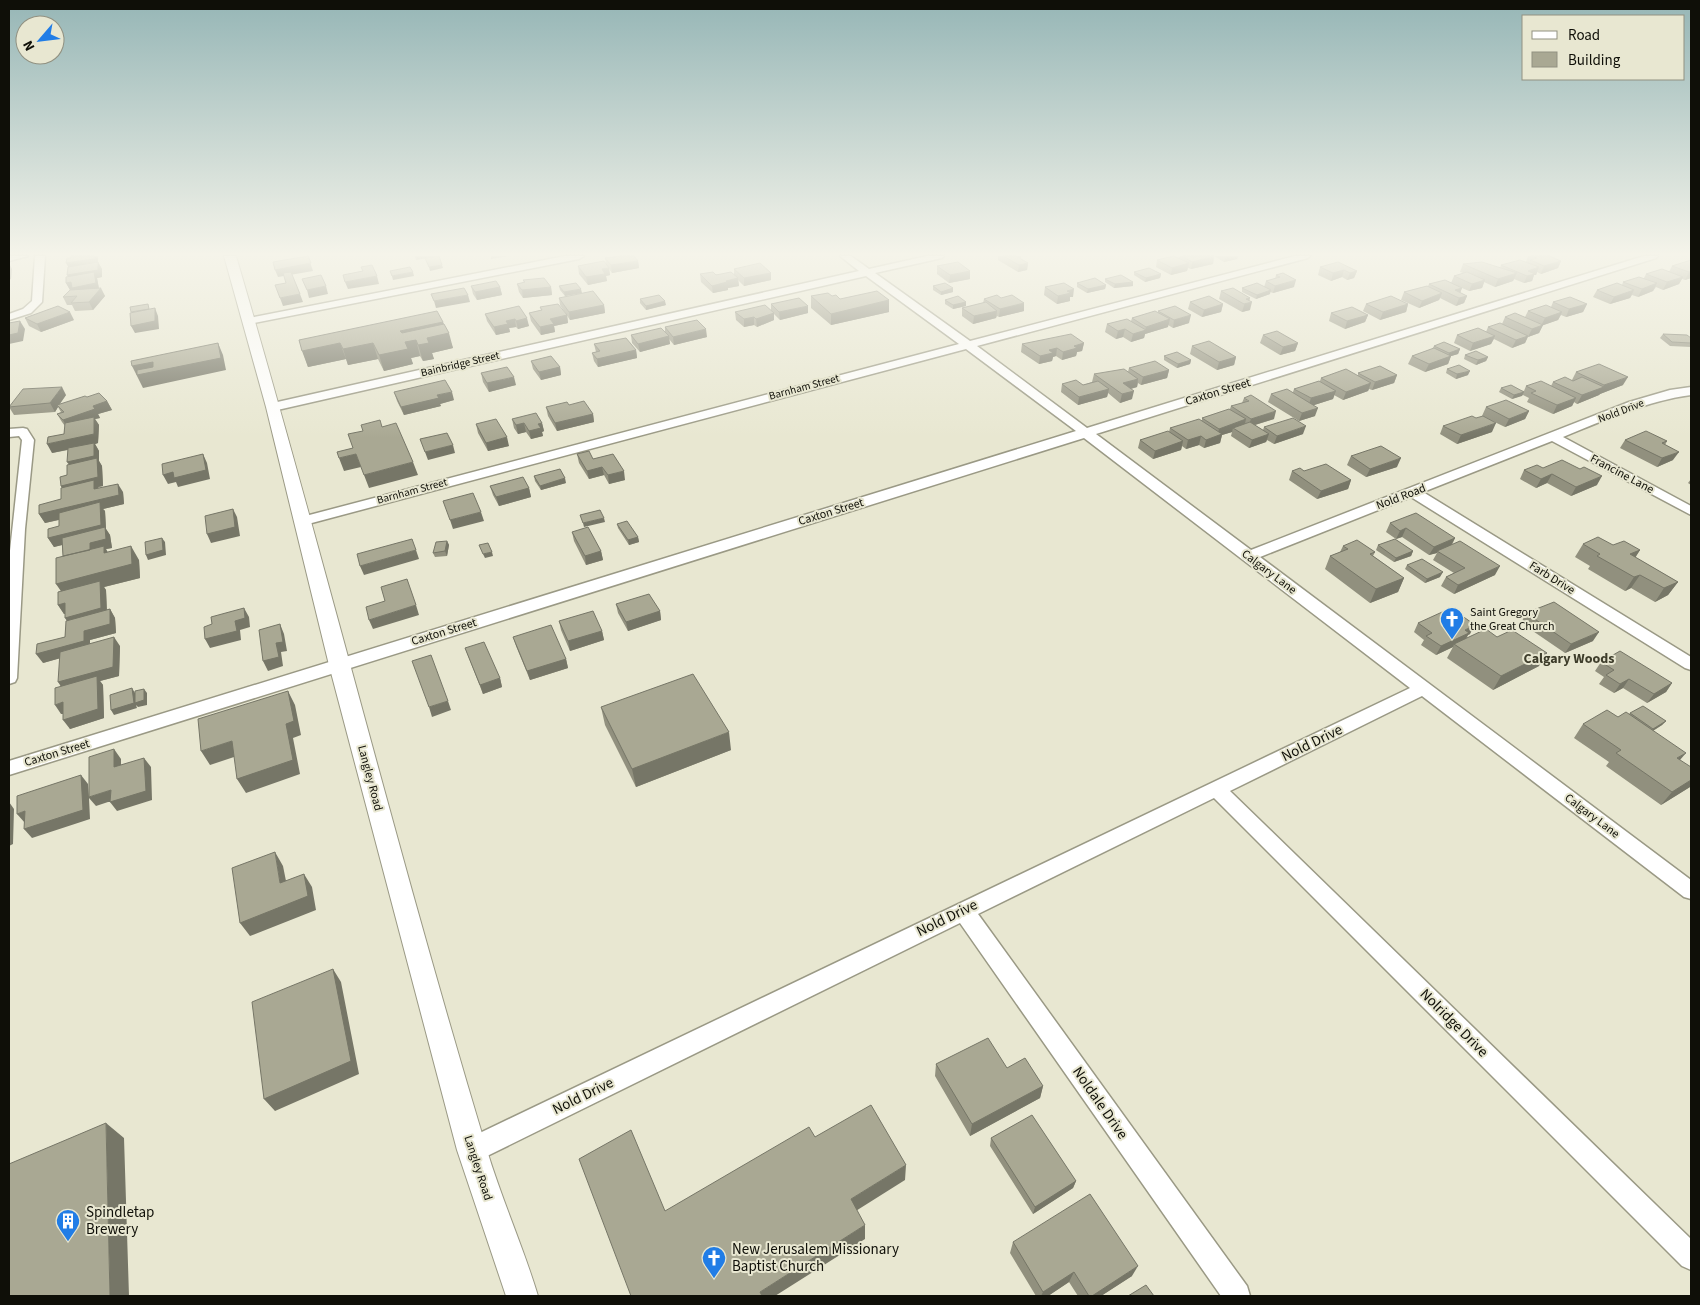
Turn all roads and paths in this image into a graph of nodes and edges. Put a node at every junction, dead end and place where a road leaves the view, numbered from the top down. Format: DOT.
graph roads {
  1 [pos="248,317"];
  2 [pos="270,317"];
  3 [pos="669,317"];
  4 [pos="926,317"];
  5 [pos="1072,317"];
  6 [pos="1458,317"];
  7 [pos="249,321"];
  8 [pos="964,345"];
  9 [pos="1691,391"];
  10 [pos="273,407"];
  11 [pos="16,432"];
  12 [pos="1085,433"];
  13 [pos="1553,437"];
  14 [pos="1413,492"];
  15 [pos="1691,511"];
  16 [pos="303,521"];
  17 [pos="13,530"];
  18 [pos="1249,556"];
  19 [pos="1691,664"];
  20 [pos="339,665"];
  21 [pos="9,678"];
  22 [pos="1424,688"];
  23 [pos="9,768"];
  24 [pos="1216,789"];
  25 [pos="1691,891"];
  26 [pos="964,910"];
  27 [pos="472,1150"];
  28 [pos="1691,1257"];
  29 [pos="522,1296"];
  30 [pos="1237,1296"];
  1 -- 7 [label="street, Langley Road"];
  2 -- 7 [label="street"];
  3 -- 10 [label="street, Bainbridge Street"];
  4 -- 8 [label="street, Calgary Lane"];
  5 -- 8 [label="street, Barnham Street"];
  6 -- 12 [label="street, Caxton Street"];
  7 -- 10 [label="street, Langley Road"];
  8 -- 12 [label="street, Calgary Lane"];
  8 -- 16 [label="street, Barnham Street"];
  9 -- 13 [label="street, Nold Drive"];
  10 -- 16 [label="street, Langley Road"];
  11 -- 17 [label="street"];
  12 -- 18 [label="street, Calgary Lane"];
  12 -- 20 [label="street, Caxton Street"];
  13 -- 14 [label="street, Nold Road"];
  13 -- 15 [label="street, Francine Lane"];
  14 -- 18 [label="street, Nold Road"];
  14 -- 19 [label="street, Farb Drive"];
  16 -- 20 [label="street, Langley Road"];
  17 -- 21 [label="street"];
  18 -- 22 [label="street, Calgary Lane"];
  20 -- 23 [label="street, Caxton Street"];
  20 -- 27 [label="street, Langley Road"];
  22 -- 24 [label="street, Nold Drive"];
  22 -- 25 [label="street, Calgary Lane"];
  24 -- 26 [label="street, Nold Drive"];
  24 -- 28 [label="street, Nolridge Drive"];
  26 -- 27 [label="street, Nold Drive"];
  26 -- 30 [label="street, Noldale Drive"];
  27 -- 29 [label="street, Langley Road"];
}
